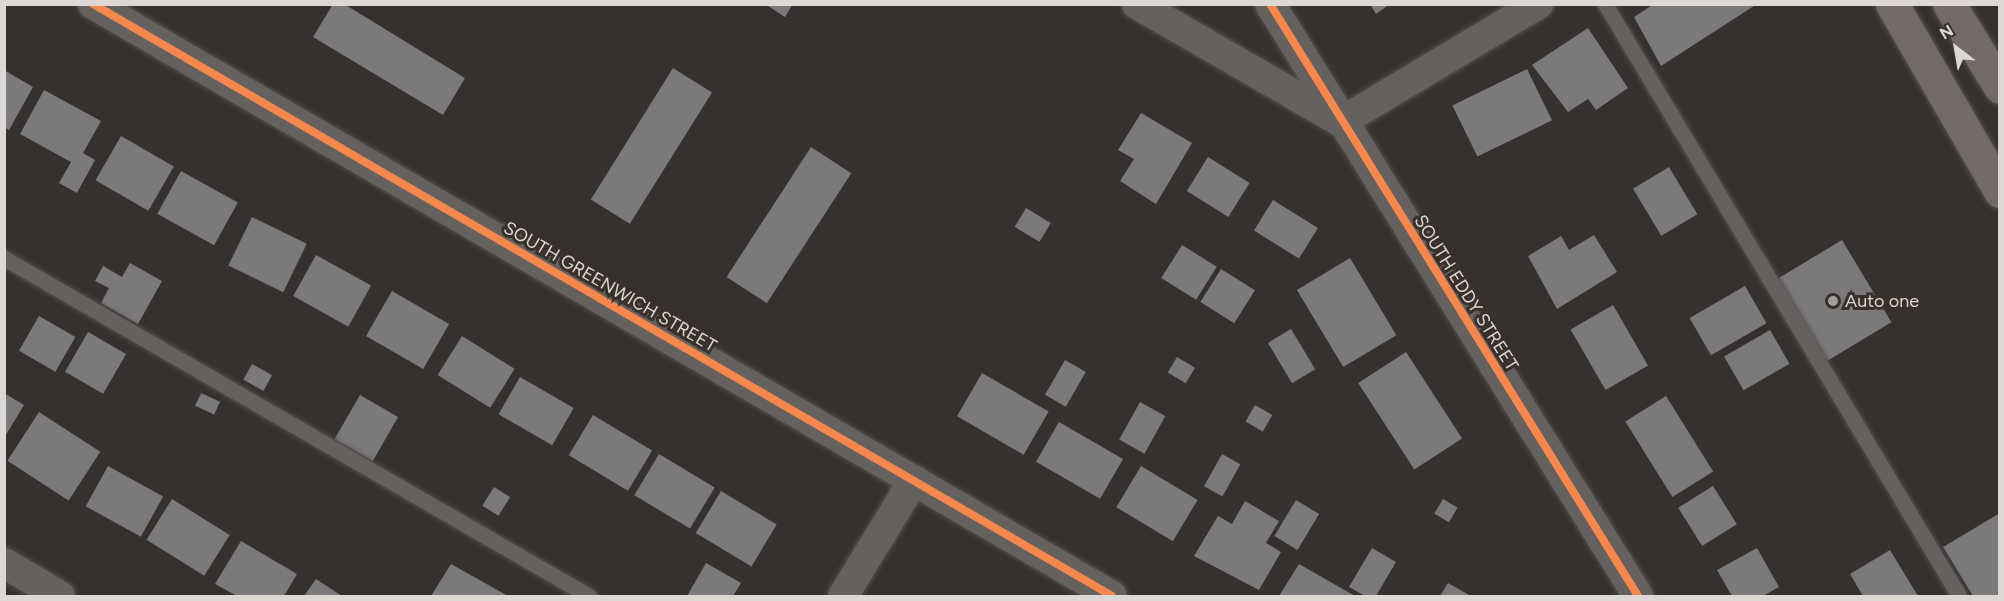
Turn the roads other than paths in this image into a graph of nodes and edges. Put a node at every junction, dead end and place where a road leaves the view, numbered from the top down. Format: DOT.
graph roads {
  1 [pos="93,4"];
  2 [pos="1137,4"];
  3 [pos="1270,4"];
  4 [pos="1538,4"];
  5 [pos="1605,4"];
  6 [pos="1892,4"];
  7 [pos="1949,4"];
  8 [pos="2000,87"];
  9 [pos="1341,122"];
  10 [pos="2000,191"];
  11 [pos="4,258"];
  12 [pos="914,480"];
  13 [pos="4,563"];
  14 [pos="60,597"];
  15 [pos="589,597"];
  16 [pos="843,597"];
  17 [pos="1112,597"];
  18 [pos="1638,597"];
  19 [pos="1959,597"];
  1 -- 12 [label="street, SOUTH GREENWICH STREET"];
  2 -- 9 [label="street"];
  3 -- 9 [label="street, SOUTH EDDY STREET"];
  4 -- 9 [label="street"];
  5 -- 19 [label="lane"];
  6 -- 10 [label="main road"];
  7 -- 8 [label="main road"];
  9 -- 18 [label="street, SOUTH EDDY STREET"];
  11 -- 15 [label="lane"];
  12 -- 16 [label="street"];
  12 -- 17 [label="street, SOUTH GREENWICH STREET"];
  13 -- 14 [label="street"];
}
